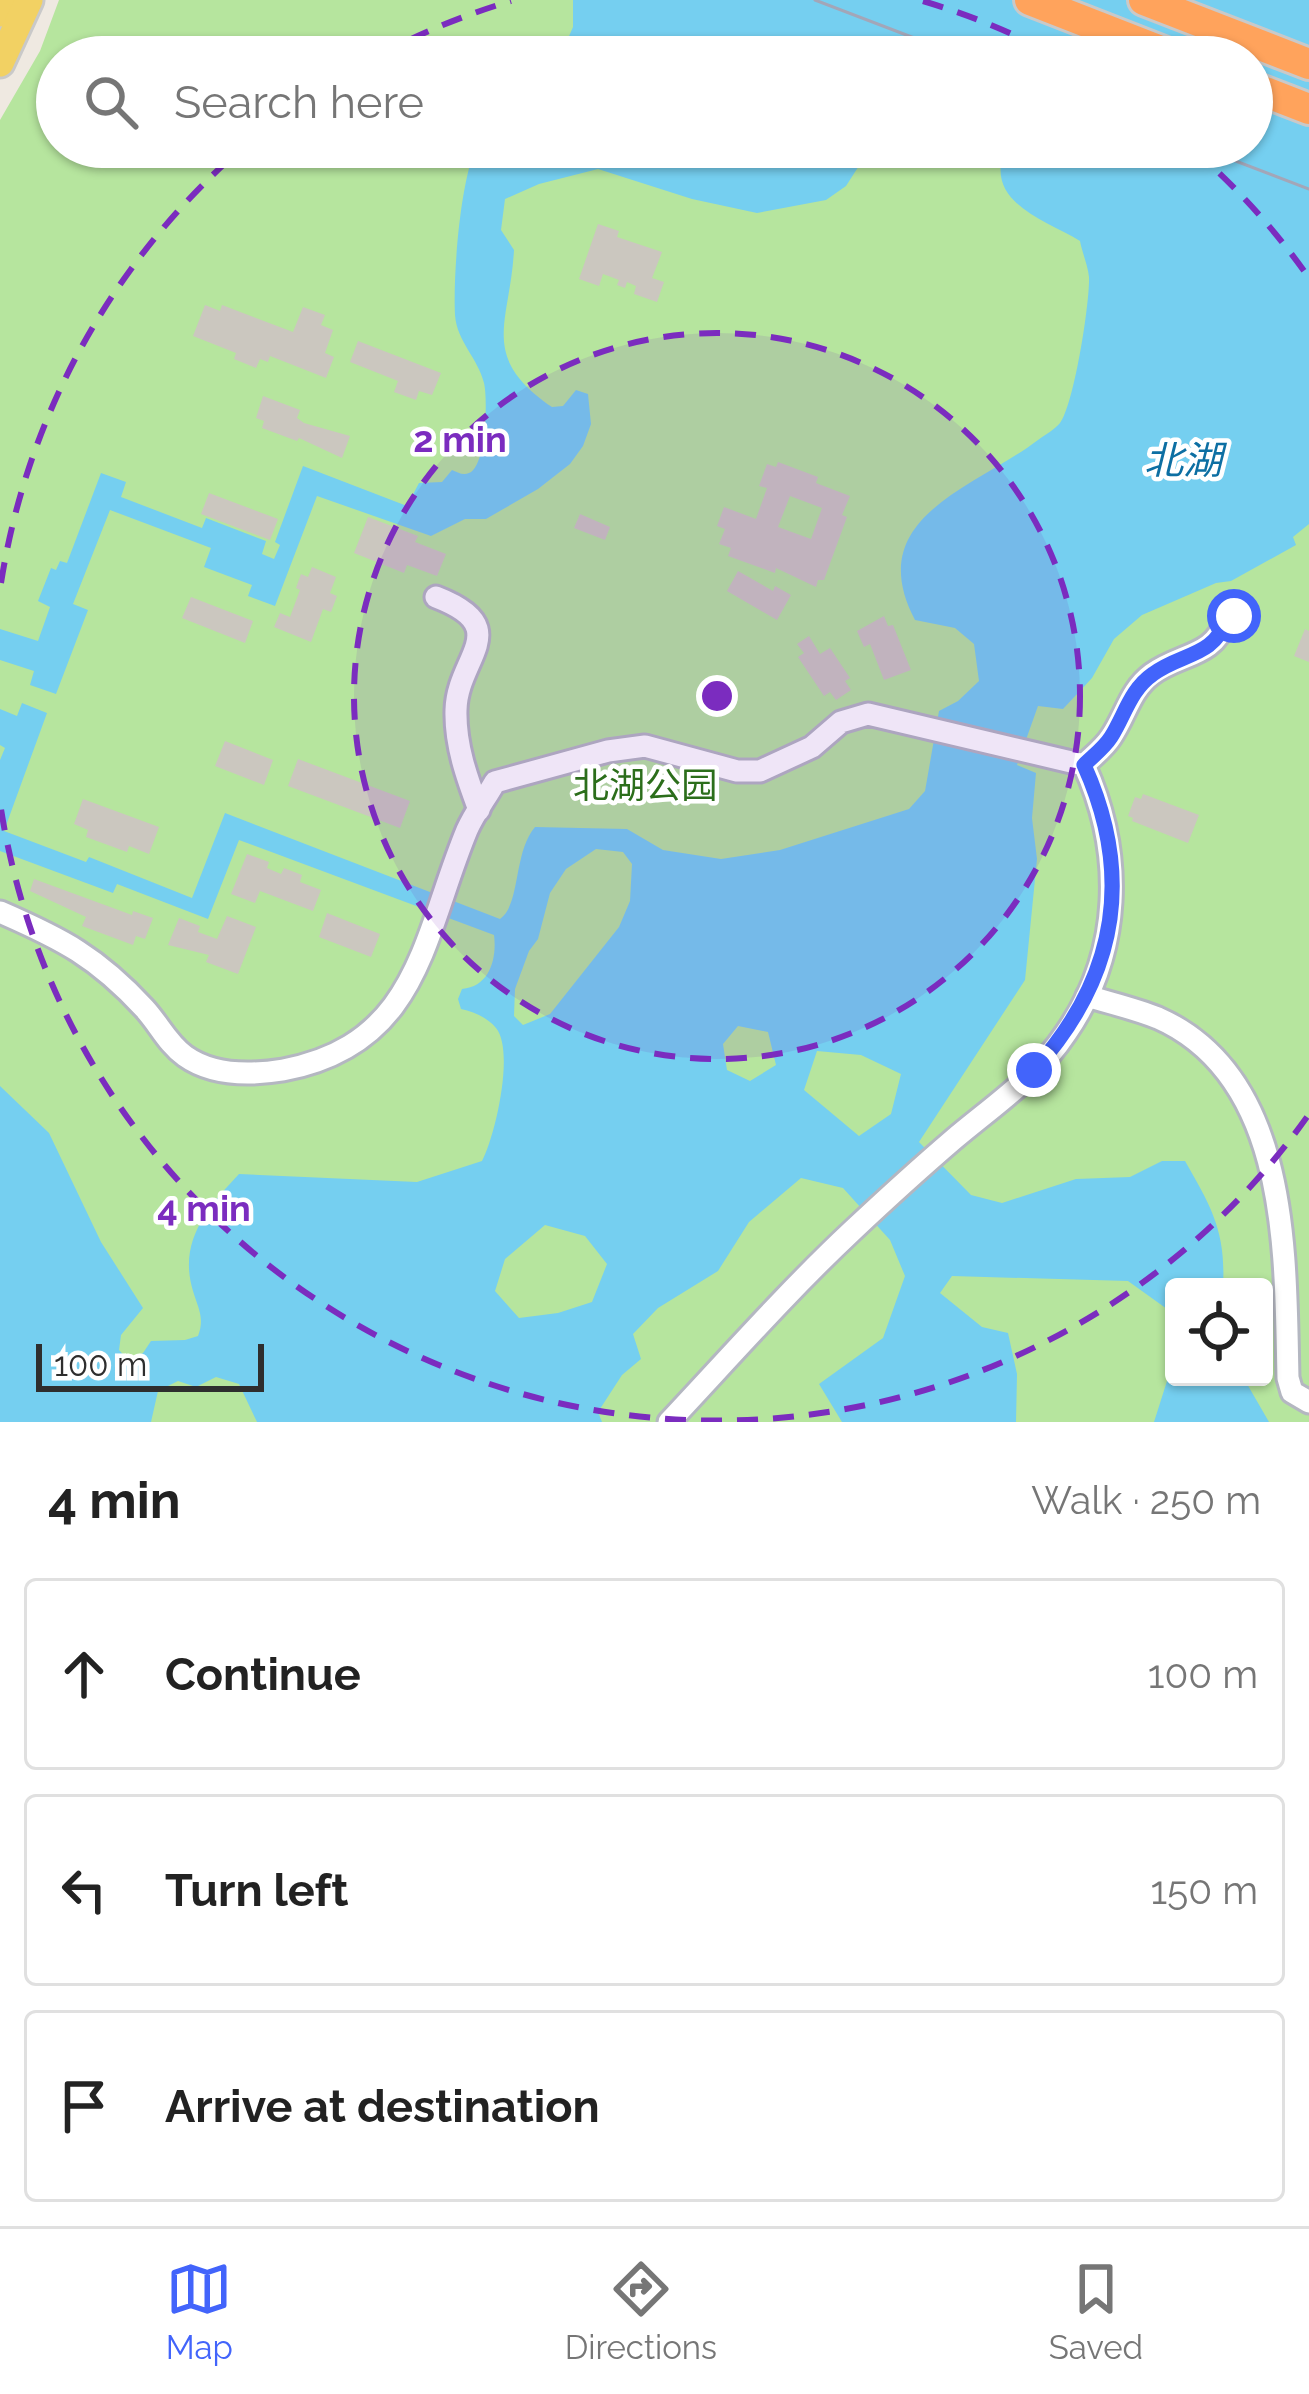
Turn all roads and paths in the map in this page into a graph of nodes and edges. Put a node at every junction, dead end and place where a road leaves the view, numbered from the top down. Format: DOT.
graph roads {
  1 [pos="5,0"];
  2 [pos="29,0"];
  3 [pos="1030,0"];
  4 [pos="1144,0"];
  5 [pos="0,13"];
  6 [pos="1122,36"];
  7 [pos="1237,36"];
  8 [pos="1273,50"];
  9 [pos="0,64"];
  10 [pos="1309,64"];
  11 [pos="1273,95"];
  12 [pos="1309,109"];
  13 [pos="436,598"];
  14 [pos="1240,612"];
  15 [pos="1073,761"];
  16 [pos="479,810"];
  17 [pos="0,912"];
  18 [pos="1088,996"];
  19 [pos="1309,1402"];
  20 [pos="669,1422"];
  1 -- 5 [label="main road"];
  2 -- 9 [label="main road"];
  3 -- 6 [label="highway"];
  4 -- 7 [label="highway"];
  8 -- 10 [label="highway"];
  11 -- 12 [label="highway"];
  13 -- 16 [label="street"];
  14 -- 15 [label="street"];
  15 -- 16 [label="street"];
  15 -- 18 [label="street"];
  16 -- 17 [label="street"];
  18 -- 19 [label="street"];
  18 -- 20 [label="street"];
}
